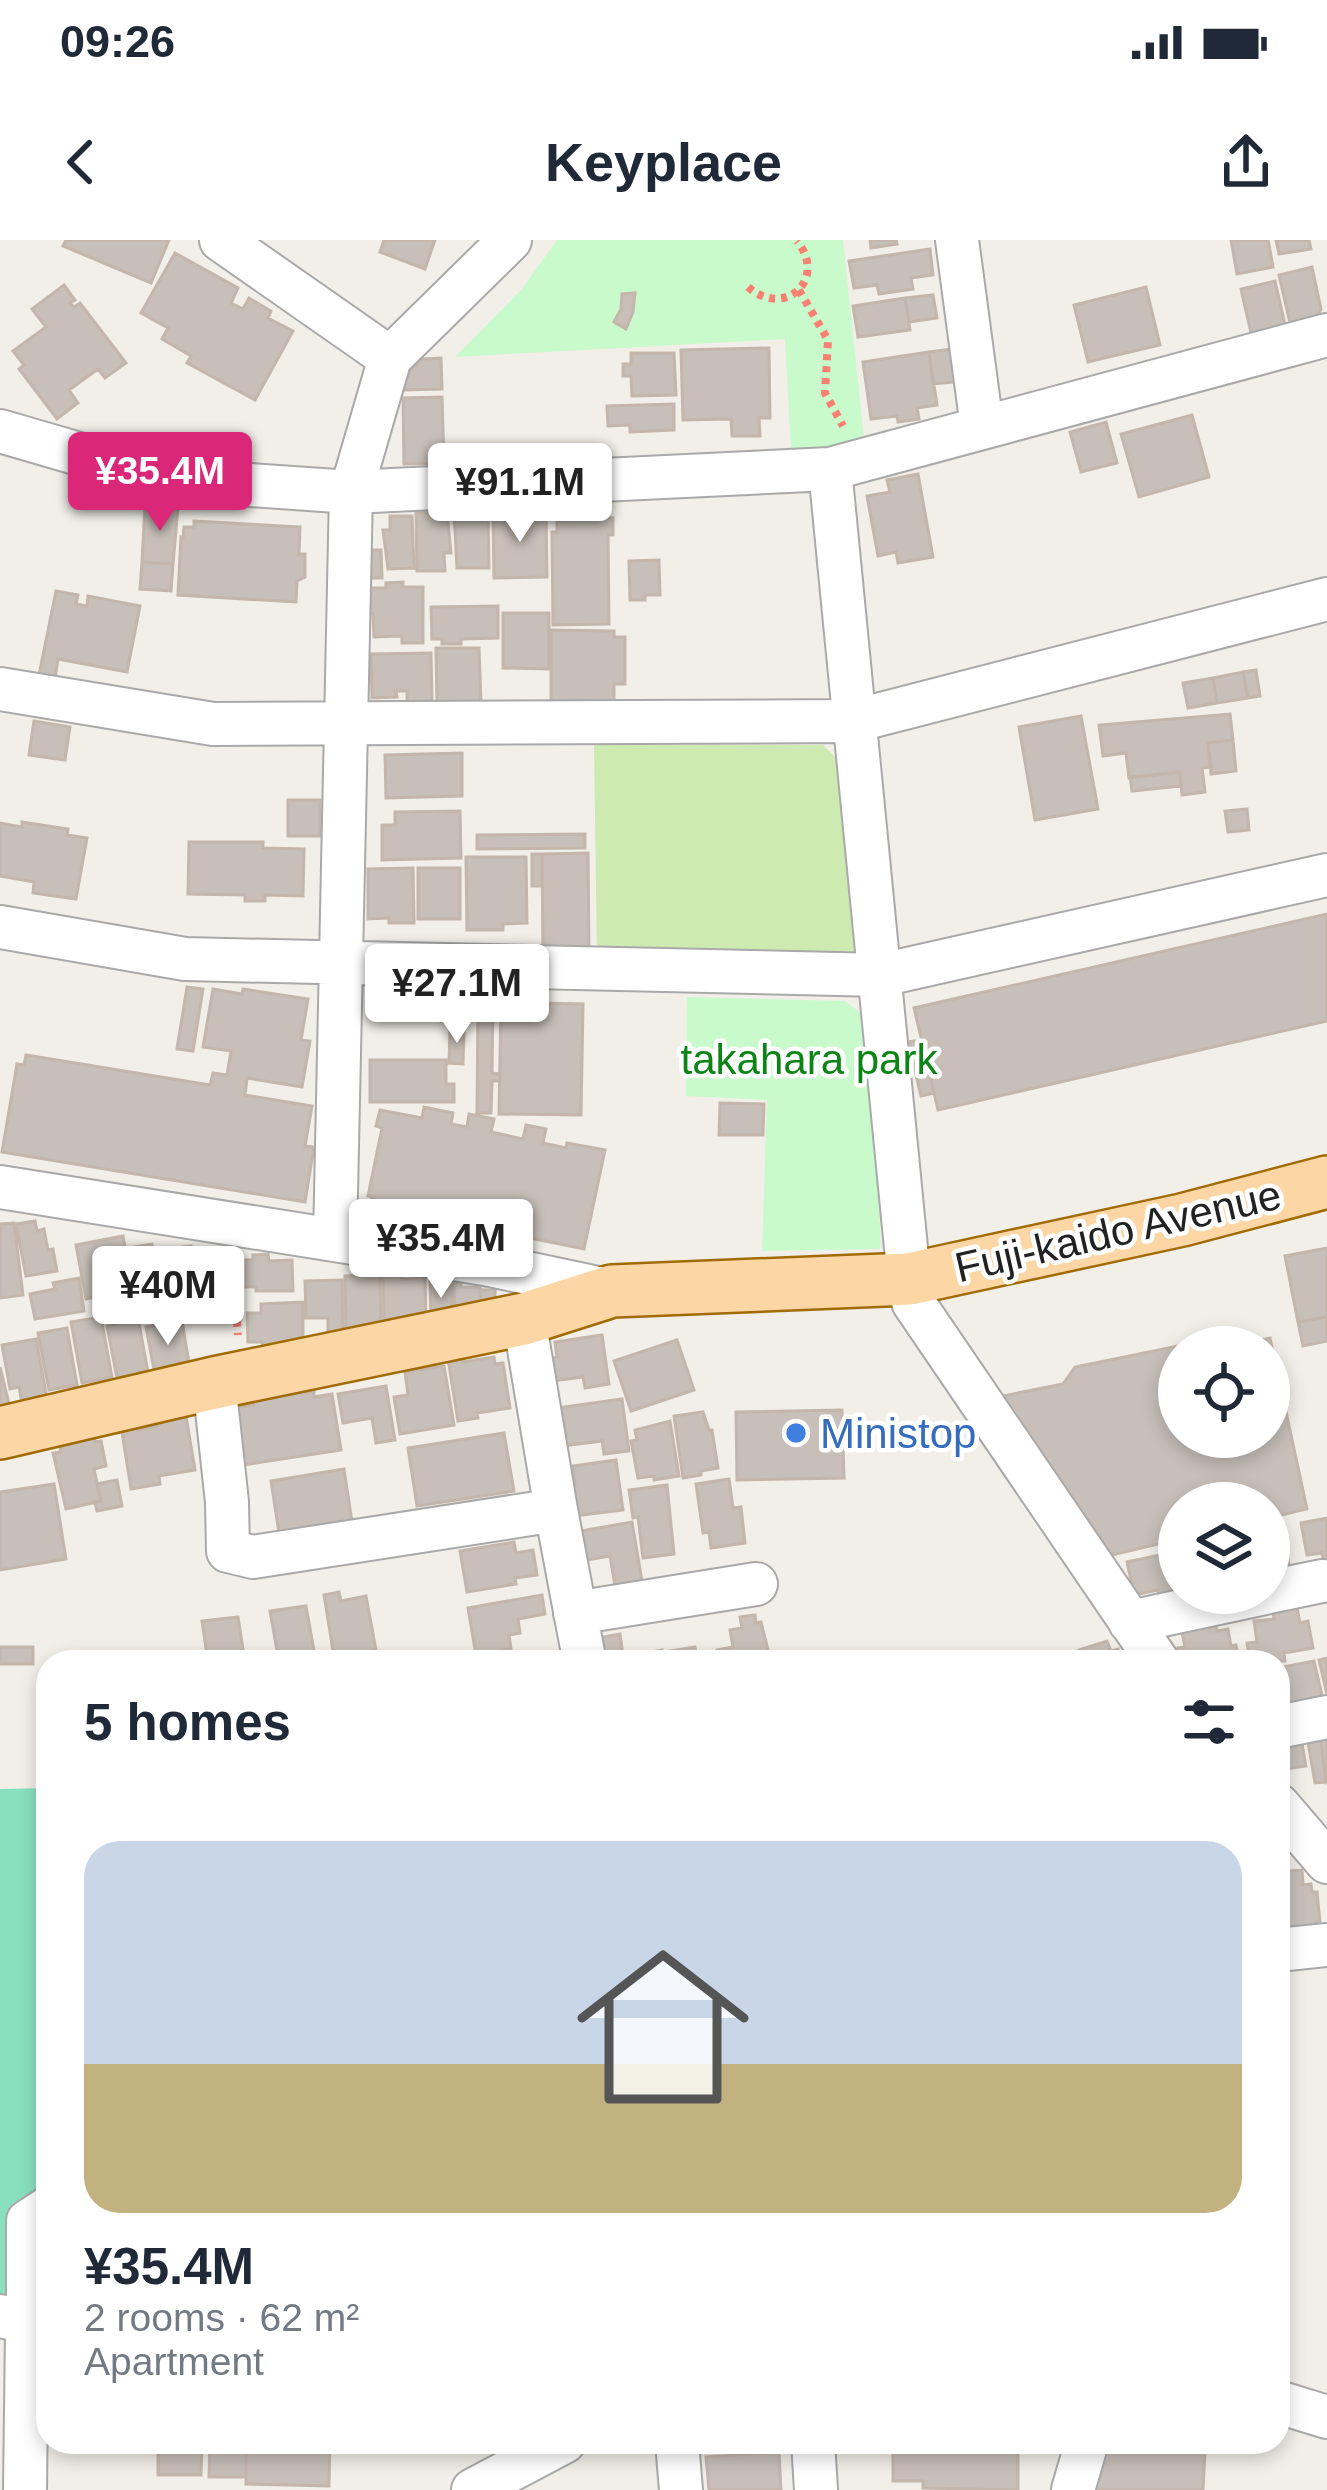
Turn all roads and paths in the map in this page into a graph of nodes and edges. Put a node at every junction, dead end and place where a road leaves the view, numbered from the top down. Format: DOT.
graph roads {
  1 [pos="221,240"];
  2 [pos="510,240"];
  3 [pos="958,240"];
  4 [pos="797,242"];
  5 [pos="748,287"];
  6 [pos="799,290"];
  7 [pos="1327,335"];
  8 [pos="390,358"];
  9 [pos="982,427"];
  10 [pos="0,431"];
  11 [pos="847,464"];
  12 [pos="351,492"];
  13 [pos="1327,598"];
  14 [pos="0,688"];
  15 [pos="854,721"];
  16 [pos="345,725"];
  17 [pos="1327,875"];
  18 [pos="0,927"];
  19 [pos="340,963"];
  20 [pos="881,975"];
  21 [pos="1327,1182"];
  22 [pos="0,1187"];
  23 [pos="230,1223"];
  24 [pos="335,1240"];
  25 [pos="909,1279"];
  26 [pos="612,1291"];
  27 [pos="524,1319"];
  28 [pos="228,1381"];
  29 [pos="0,1433"];
  30 [pos="556,1510"];
  31 [pos="1322,1581"];
  32 [pos="756,1584"];
  33 [pos="1290,1588"];
  34 [pos="1168,1614"];
  35 [pos="1130,1622"];
  36 [pos="1150,1650"];
  37 [pos="1327,1717"];
  38 [pos="1290,1725"];
  39 [pos="1290,1819"];
  40 [pos="1327,1862"];
  41 [pos="1327,1945"];
  42 [pos="1290,1949"];
  43 [pos="36,2216"];
  44 [pos="12,2319"];
  45 [pos="1290,2406"];
  46 [pos="1327,2417"];
  47 [pos="540,2454"];
  48 [pos="678,2454"];
  49 [pos="813,2454"];
  50 [pos="1084,2454"];
  51 [pos="25,2490"];
  52 [pos="473,2490"];
  53 [pos="680,2490"];
  54 [pos="816,2490"];
  55 [pos="1073,2490"];
  1 -- 8 [label="street"];
  2 -- 8 [label="street"];
  3 -- 9 [label="street"];
  4 -- 6 [label="path"];
  5 -- 6 [label="path"];
  6 -- 11 [label="path"];
  7 -- 9 [label="street"];
  8 -- 12 [label="street"];
  9 -- 11 [label="street"];
  10 -- 12 [label="street"];
  11 -- 12 [label="street"];
  11 -- 15 [label="street"];
  12 -- 16 [label="street"];
  13 -- 15 [label="street"];
  14 -- 16 [label="street"];
  15 -- 16 [label="street"];
  15 -- 20 [label="street"];
  16 -- 19 [label="street"];
  17 -- 20 [label="street"];
  18 -- 19 [label="street"];
  19 -- 20 [label="street"];
  19 -- 24 [label="street"];
  20 -- 25 [label="street"];
  21 -- 25 [label="main road, Fuji-kaido Avenue"];
  22 -- 23 [label="street"];
  23 -- 24 [label="street"];
  23 -- 28 [label="path"];
  24 -- 26 [label="street"];
  25 -- 26 [label="main road, Fuji-kaido Avenue"];
  25 -- 35 [label="street"];
  26 -- 27 [label="main road"];
  27 -- 28 [label="main road"];
  27 -- 30 [label="street"];
  28 -- 29 [label="main road"];
  28 -- 30 [label="street"];
  30 -- 32 [label="street"];
  31 -- 33 [label="street"];
  34 -- 35 [label="street"];
  35 -- 36 [label="street"];
  37 -- 38 [label="street"];
  39 -- 40 [label="street"];
  41 -- 42 [label="street"];
  43 -- 44 [label="street"];
  44 -- 51 [label="street"];
  45 -- 46 [label="street"];
  47 -- 52 [label="street"];
  48 -- 53 [label="street"];
  49 -- 54 [label="street"];
  50 -- 55 [label="street"];
}
